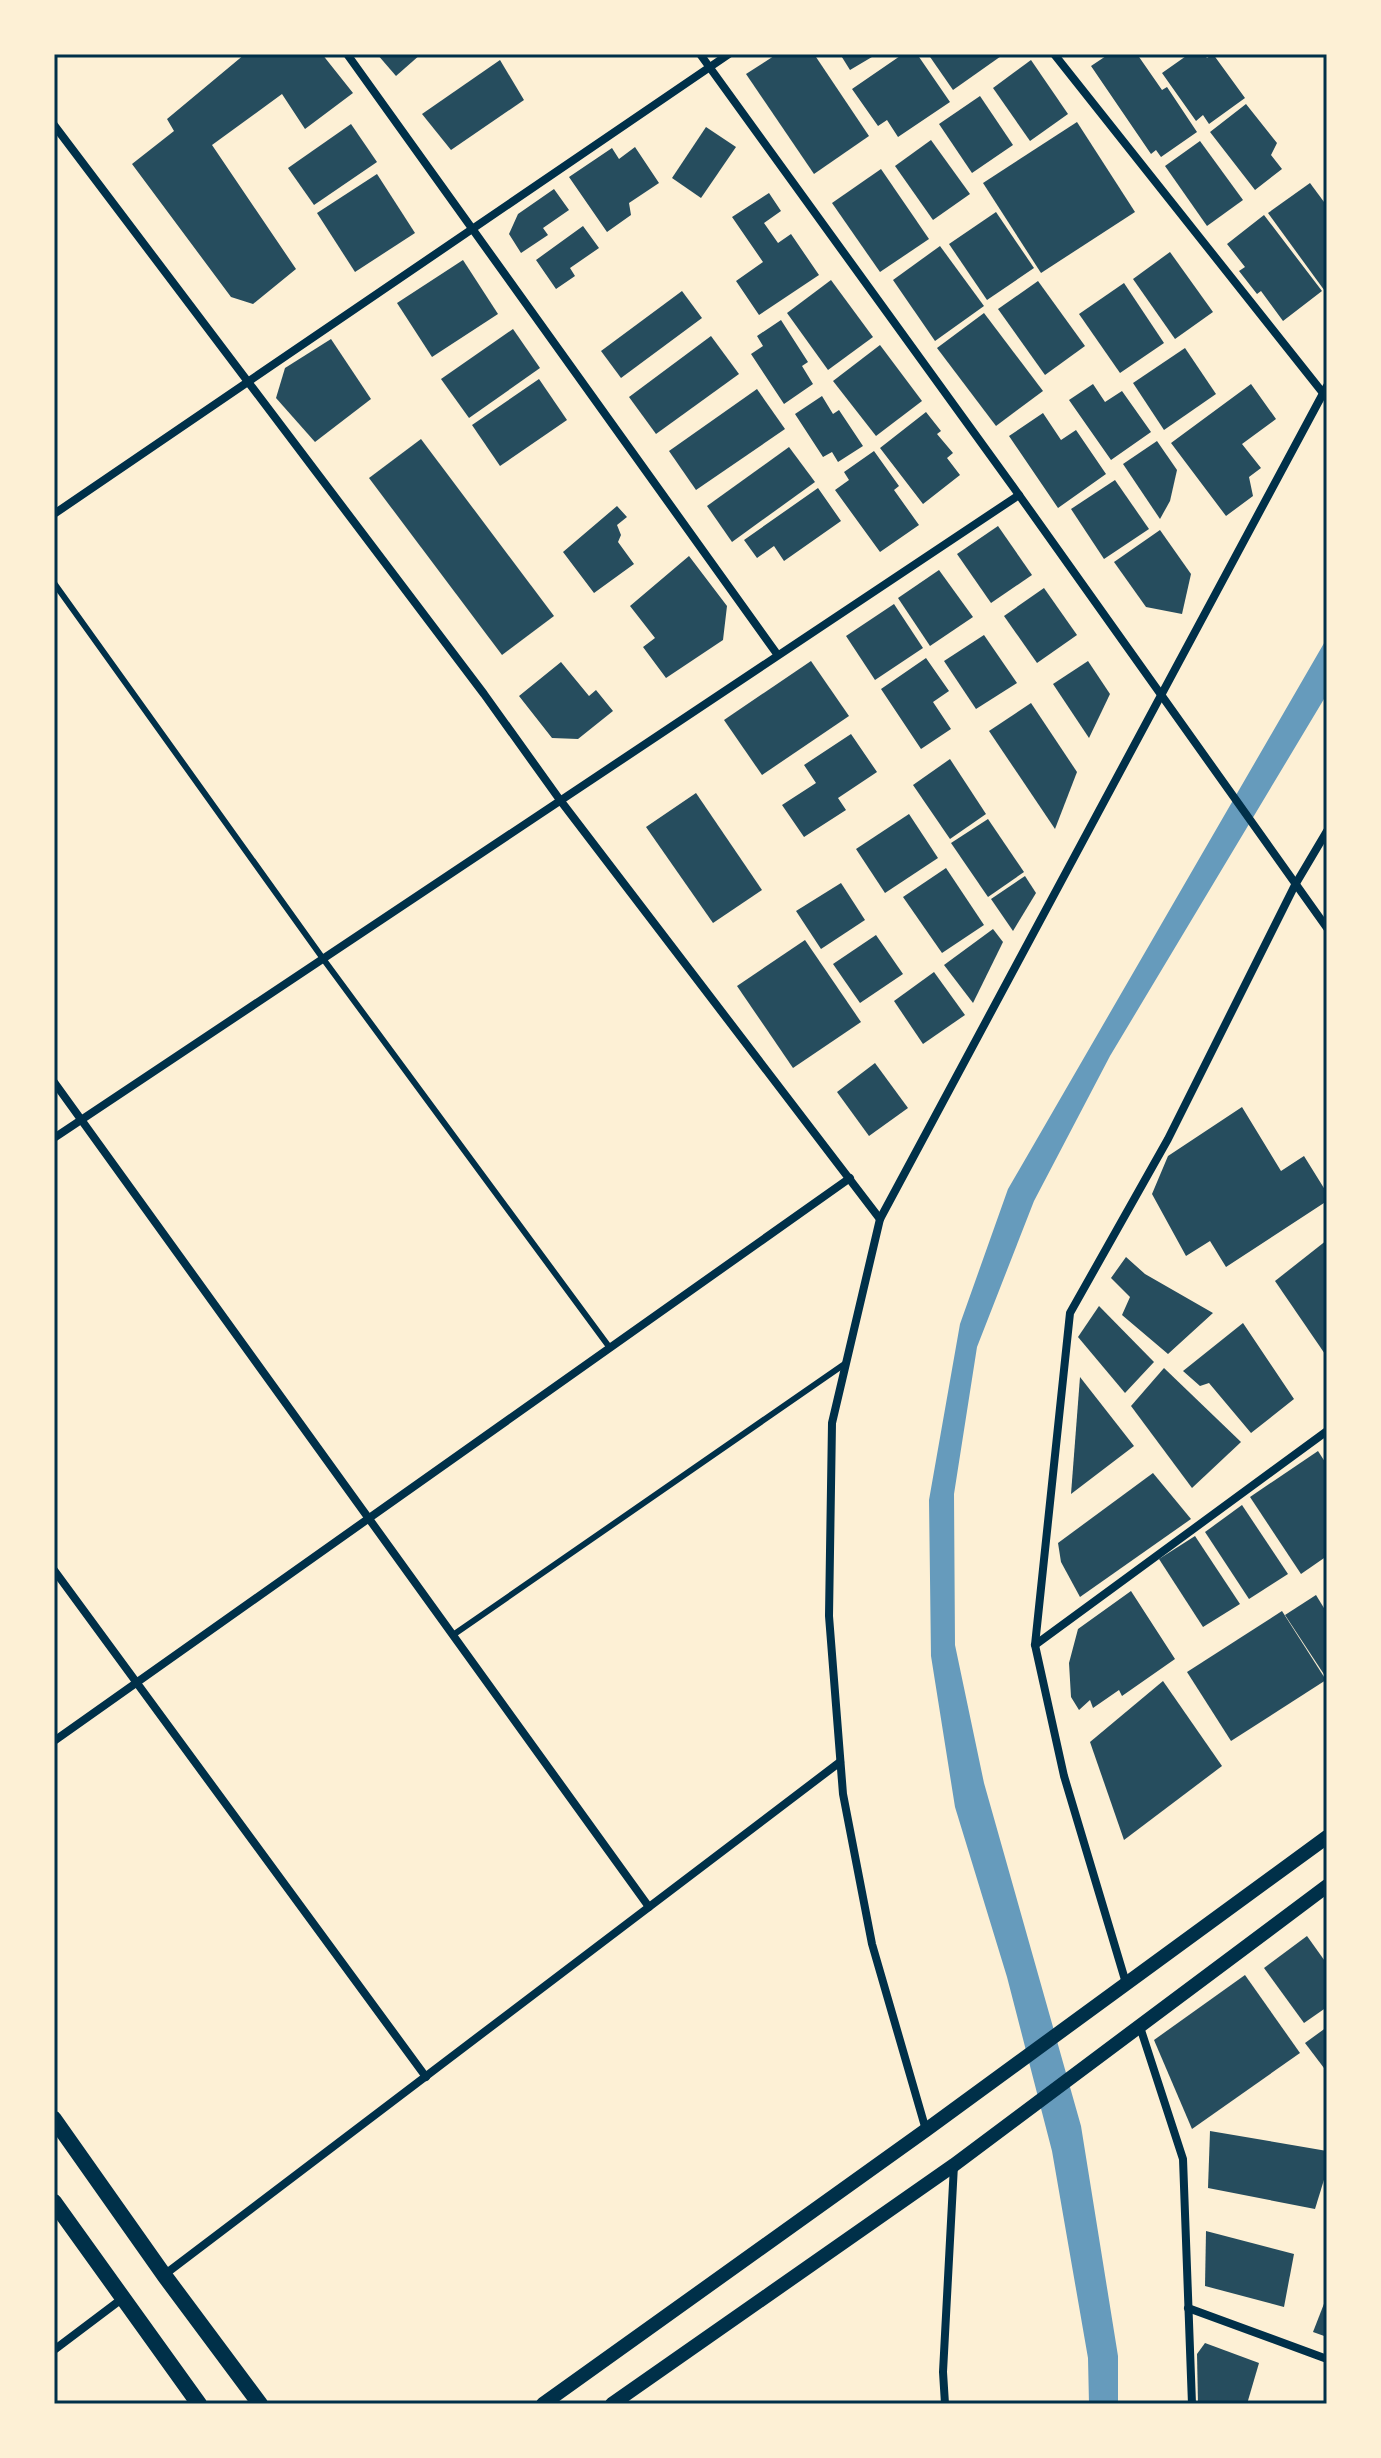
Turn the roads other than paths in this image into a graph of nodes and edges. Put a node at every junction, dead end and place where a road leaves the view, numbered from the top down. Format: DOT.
graph roads {
  1 [pos="347,54"];
  2 [pos="700,54"];
  3 [pos="729,54"];
  4 [pos="1054,54"];
  5 [pos="709,67"];
  6 [pos="54,125"];
  7 [pos="471,229"];
  8 [pos="248,380"];
  9 [pos="1325,390"];
  10 [pos="1019,495"];
  11 [pos="54,514"];
  12 [pos="54,583"];
  13 [pos="777,654"];
  14 [pos="1162,695"];
  15 [pos="560,800"];
  16 [pos="1327,831"];
  17 [pos="1295,885"];
  18 [pos="1327,928"];
  19 [pos="324,960"];
  20 [pos="54,1082"];
  21 [pos="82,1120"];
  22 [pos="54,1138"];
  23 [pos="850,1178"];
  24 [pos="880,1219"];
  25 [pos="610,1348"];
  26 [pos="846,1363"];
  27 [pos="1327,1431"];
  28 [pos="369,1519"];
  29 [pos="54,1570"];
  30 [pos="453,1635"];
  31 [pos="1035,1645"];
  32 [pos="137,1683"];
  33 [pos="54,1741"];
  34 [pos="840,1762"];
  35 [pos="1327,1837"];
  36 [pos="1327,1886"];
  37 [pos="649,1907"];
  38 [pos="1126,1983"];
  39 [pos="1140,2027"];
  40 [pos="426,2077"];
  41 [pos="54,2119"];
  42 [pos="926,2130"];
  43 [pos="954,2165"];
  44 [pos="54,2202"];
  45 [pos="164,2275"];
  46 [pos="123,2298"];
  47 [pos="1188,2308"];
  48 [pos="54,2350"];
  49 [pos="1327,2359"];
  50 [pos="631,2390"];
  51 [pos="199,2404"];
  52 [pos="260,2404"];
  53 [pos="543,2404"];
  54 [pos="612,2404"];
  55 [pos="619,2404"];
  56 [pos="945,2404"];
  57 [pos="1192,2404"];
  1 -- 7 [label="street"];
  2 -- 5 [label="street"];
  3 -- 5 [label="street"];
  4 -- 9 [label="street"];
  5 -- 7 [label="street"];
  5 -- 10 [label="street"];
  6 -- 8 [label="street"];
  7 -- 8 [label="street"];
  7 -- 13 [label="street"];
  8 -- 11 [label="street"];
  8 -- 15 [label="street"];
  9 -- 14 [label="street"];
  10 -- 13 [label="street"];
  10 -- 14 [label="street"];
  12 -- 19 [label="lane"];
  13 -- 15 [label="street"];
  14 -- 17 [label="street"];
  14 -- 24 [label="street"];
  15 -- 19 [label="street"];
  15 -- 23 [label="street"];
  16 -- 17 [label="street"];
  17 -- 18 [label="street"];
  17 -- 31 [label="street"];
  19 -- 21 [label="street"];
  19 -- 25 [label="lane"];
  20 -- 21 [label="street"];
  21 -- 22 [label="street"];
  21 -- 28 [label="street"];
  23 -- 24 [label="street"];
  23 -- 25 [label="street"];
  24 -- 26 [label="street"];
  25 -- 28 [label="street"];
  26 -- 30 [label="lane"];
  26 -- 34 [label="street"];
  27 -- 31 [label="street"];
  28 -- 30 [label="street"];
  28 -- 32 [label="street"];
  29 -- 32 [label="street"];
  30 -- 37 [label="street"];
  31 -- 38 [label="street"];
  32 -- 33 [label="street"];
  32 -- 40 [label="street"];
  34 -- 37 [label="street"];
  34 -- 42 [label="street"];
  35 -- 38 [label="street"];
  36 -- 39 [label="street"];
  37 -- 40 [label="street"];
  38 -- 42 [label="street"];
  39 -- 43 [label="street"];
  39 -- 47 [label="street"];
  40 -- 45 [label="street"];
  41 -- 45 [label="main road"];
  42 -- 53 [label="street"];
  43 -- 50 [label="street"];
  43 -- 56 [label="street"];
  44 -- 46 [label="main road"];
  45 -- 52 [label="main road"];
  46 -- 48 [label="street"];
  46 -- 51 [label="main road"];
  47 -- 49 [label="street"];
  47 -- 57 [label="street"];
  50 -- 54 [label="street"];
  50 -- 55 [label="street"];
}
